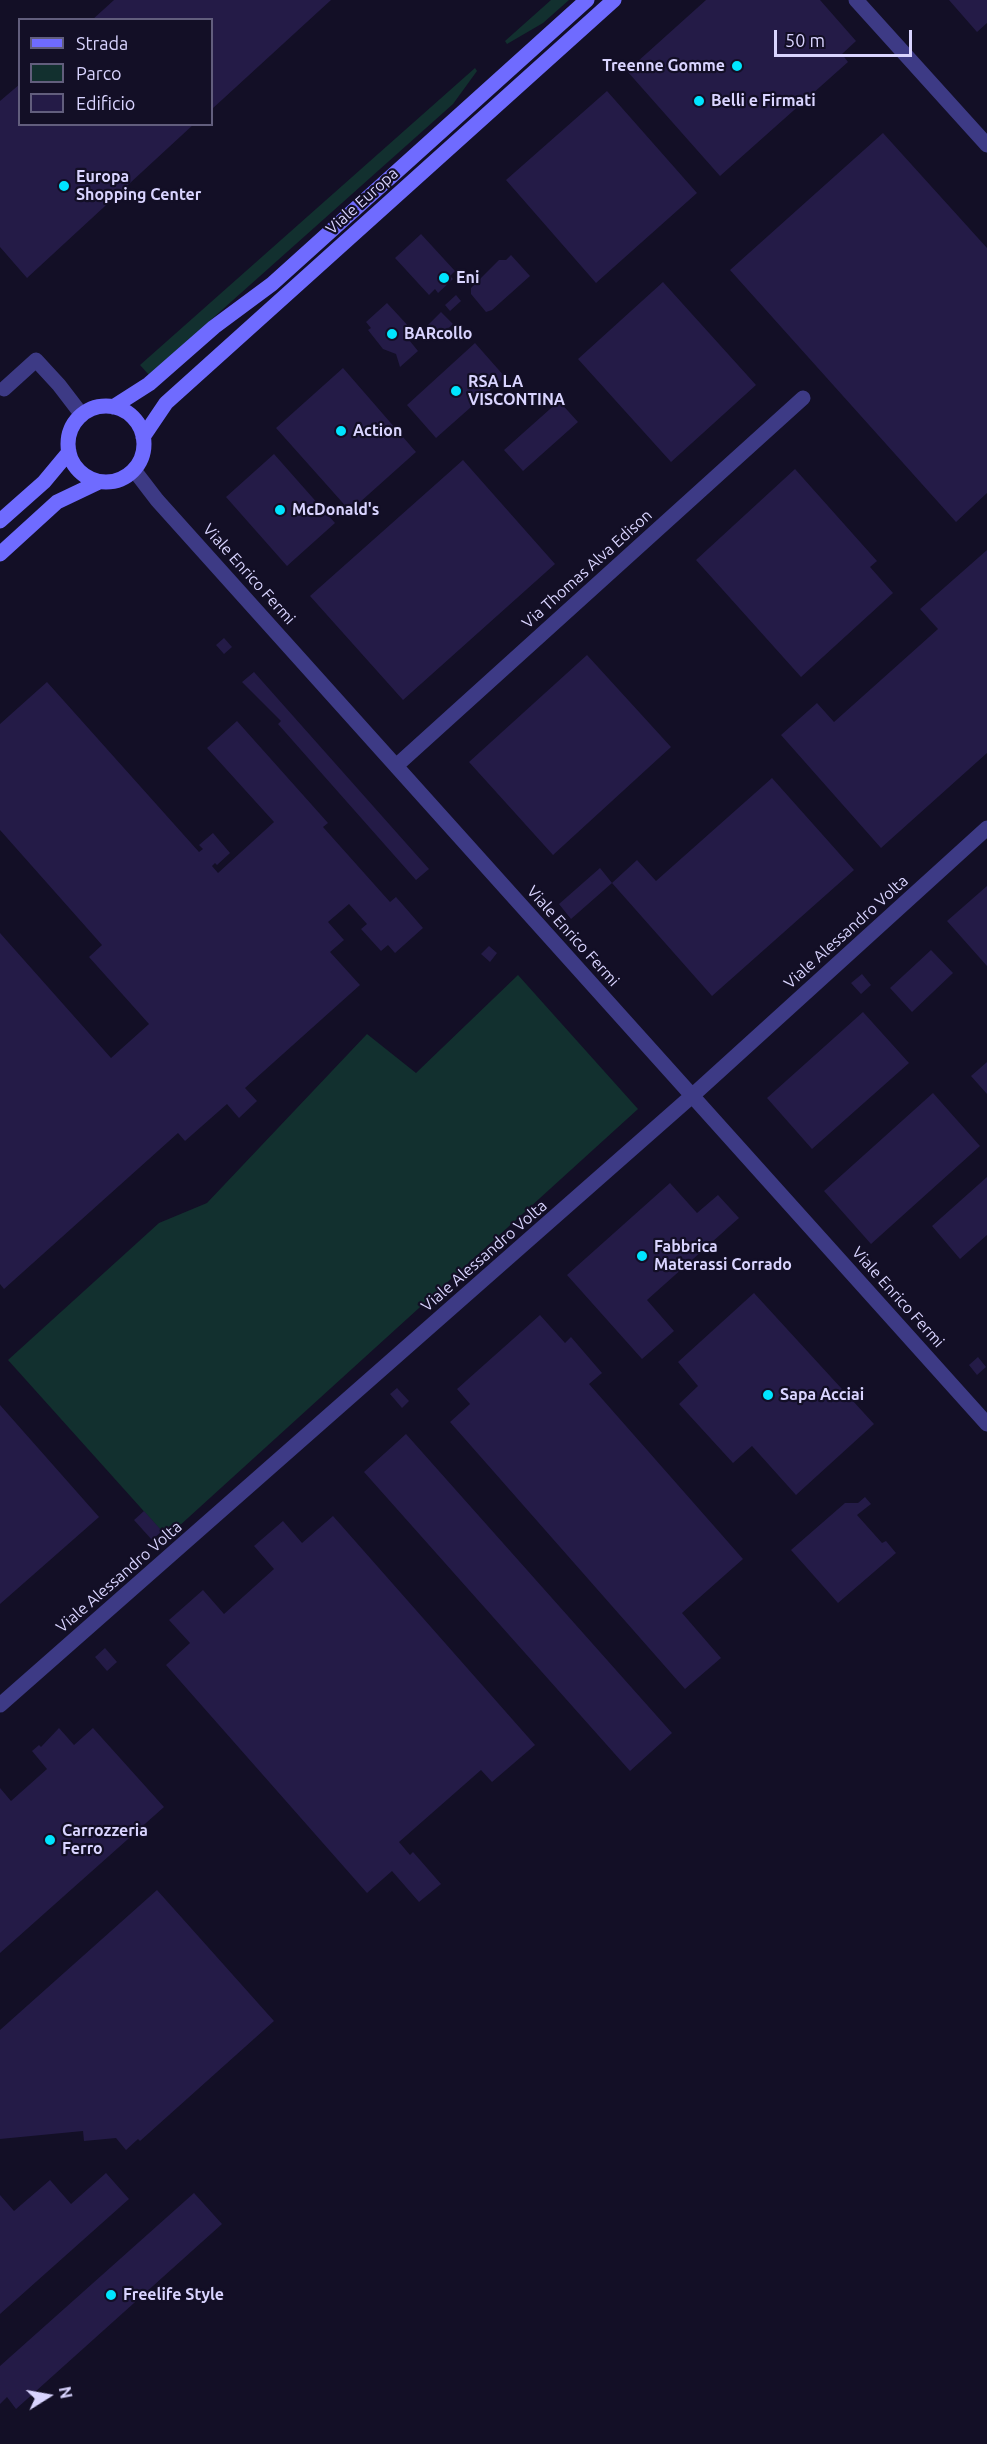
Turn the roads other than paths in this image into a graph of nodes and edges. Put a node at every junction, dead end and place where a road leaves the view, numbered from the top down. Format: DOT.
graph roads {
  1 [pos="587,0"];
  2 [pos="614,0"];
  3 [pos="856,0"];
  4 [pos="987,146"];
  5 [pos="4,389"];
  6 [pos="803,398"];
  7 [pos="113,407"];
  8 [pos="82,415"];
  9 [pos="143,437"];
  10 [pos="69,452"];
  11 [pos="134,470"];
  12 [pos="99,482"];
  13 [pos="0,521"];
  14 [pos="0,554"];
  15 [pos="396,766"];
  16 [pos="987,828"];
  17 [pos="693,1095"];
  18 [pos="987,1424"];
  19 [pos="0,1705"];
  1 -- 7 [label="main road, Viale Europa"];
  2 -- 9 [label="main road, Viale Europa"];
  3 -- 4 [label="street"];
  5 -- 8 [label="street"];
  6 -- 15 [label="street, Via Thomas Alva Edison"];
  7 -- 8 [label="main road"];
  7 -- 9 [label="main road"];
  8 -- 10 [label="main road"];
  9 -- 11 [label="main road"];
  10 -- 12 [label="main road"];
  10 -- 13 [label="main road"];
  11 -- 12 [label="main road"];
  11 -- 15 [label="street, Viale Enrico Fermi"];
  12 -- 14 [label="main road"];
  15 -- 17 [label="street, Viale Enrico Fermi"];
  16 -- 17 [label="street, Viale Alessandro Volta"];
  17 -- 18 [label="street, Viale Enrico Fermi"];
  17 -- 19 [label="street, Viale Alessandro Volta"];
}
